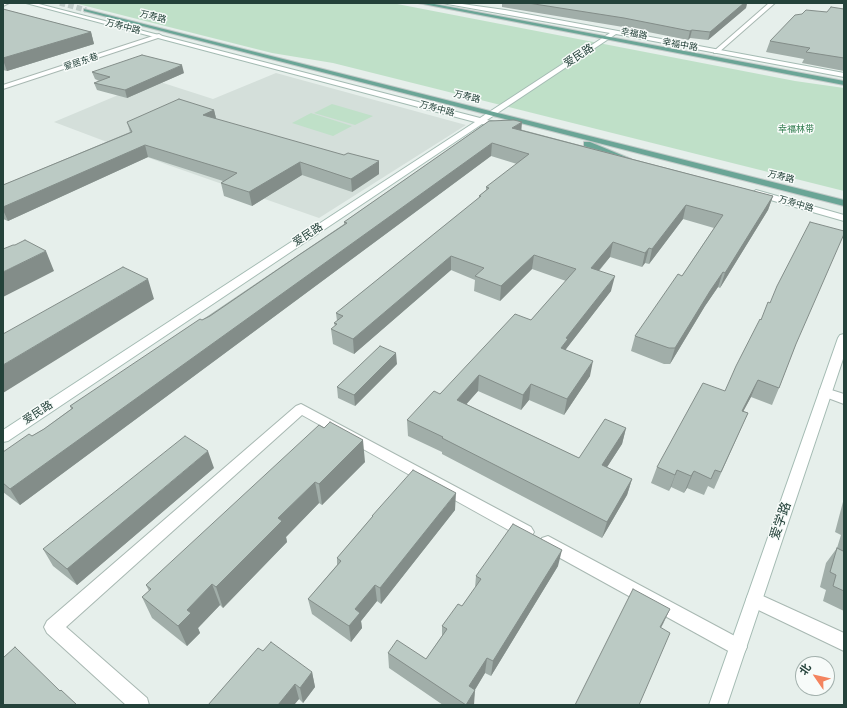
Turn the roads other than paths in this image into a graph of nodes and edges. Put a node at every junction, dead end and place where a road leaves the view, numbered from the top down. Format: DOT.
graph roads {
  1 [pos="6,3"];
  2 [pos="29,3"];
  3 [pos="421,3"];
  4 [pos="445,3"];
  5 [pos="772,3"];
  6 [pos="3,4"];
  7 [pos="38,4"];
  8 [pos="86,10"];
  9 [pos="159,36"];
  10 [pos="610,36"];
  11 [pos="716,52"];
  12 [pos="844,75"];
  13 [pos="844,83"];
  14 [pos="3,87"];
  15 [pos="493,113"];
  16 [pos="481,121"];
  17 [pos="530,122"];
  18 [pos="510,128"];
  19 [pos="577,146"];
  20 [pos="631,160"];
  21 [pos="750,191"];
  22 [pos="844,203"];
  23 [pos="844,218"];
  24 [pos="844,338"];
  25 [pos="825,392"];
  26 [pos="844,399"];
  27 [pos="3,437"];
  28 [pos="754,600"];
  29 [pos="844,642"];
  30 [pos="738,647"];
  31 [pos="140,705"];
  32 [pos="718,705"];
  1 -- 6 [label="street"];
  2 -- 7 [label="street, 万寿中路"];
  3 -- 10 [label="main road, 幸福路"];
  4 -- 10 [label="street, 幸福中路"];
  5 -- 11 [label="street"];
  7 -- 9 [label="street, 万寿中路"];
  8 -- 15 [label="main road, 万寿路"];
  9 -- 14 [label="street, 爱居东巷"];
  9 -- 16 [label="street, 万寿中路"];
  10 -- 11 [label="street, 幸福中路"];
  10 -- 13 [label="main road, 幸福路"];
  10 -- 15 [label="street, 爱民路"];
  11 -- 12 [label="street, 幸福中路"];
  15 -- 16 [label="street, 爱民路"];
  15 -- 17 [label="main road, 万寿路"];
  16 -- 18 [label="street, 万寿中路"];
  16 -- 27 [label="street, 爱民路"];
  17 -- 20 [label="main road"];
  17 -- 22 [label="main road, 万寿路"];
  19 -- 20 [label="street"];
  21 -- 23 [label="street, 万寿中路"];
  24 -- 25 [label="street, 爱学路"];
  25 -- 26 [label="street"];
  25 -- 28 [label="street, 爱学路"];
  28 -- 29 [label="street"];
  28 -- 30 [label="street, 爱学路"];
  30 -- 31 [label="street"];
  30 -- 32 [label="street, 爱学路"];
}
